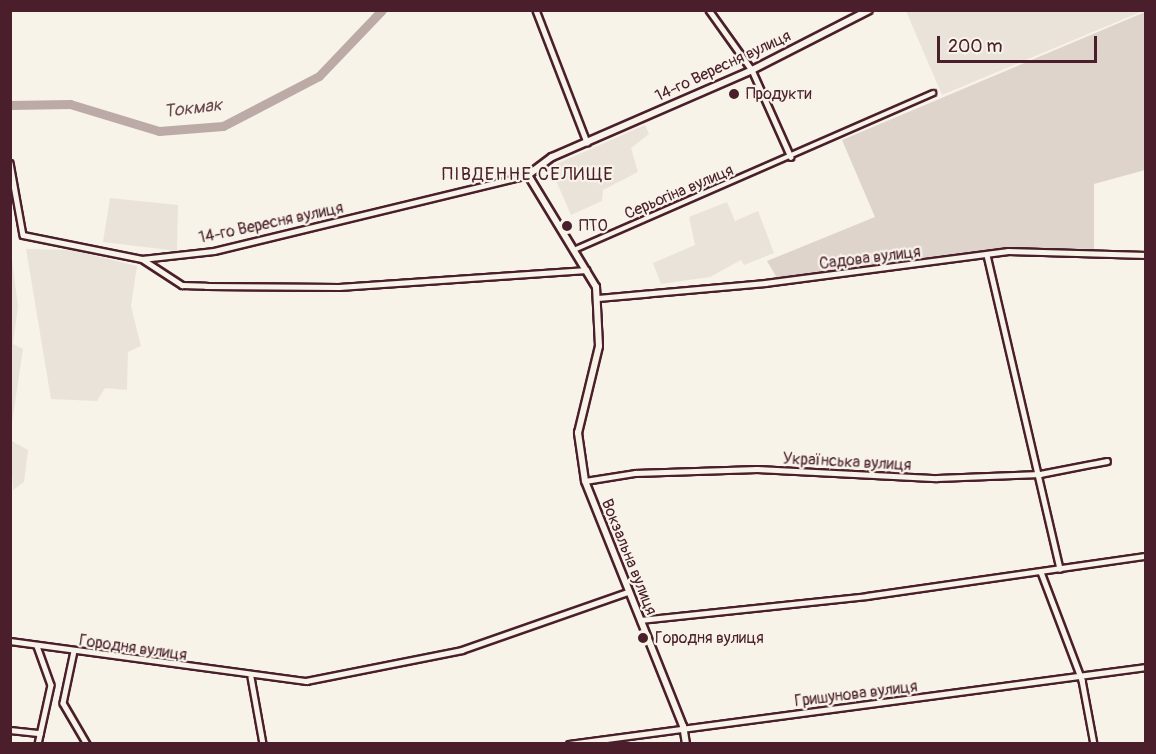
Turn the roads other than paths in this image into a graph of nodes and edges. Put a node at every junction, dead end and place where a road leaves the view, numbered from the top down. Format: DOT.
graph roads {
  1 [pos="536,10"];
  2 [pos="710,10"];
  3 [pos="869,10"];
  4 [pos="752,70"];
  5 [pos="933,93"];
  6 [pos="586,142"];
  7 [pos="791,157"];
  8 [pos="10,163"];
  9 [pos="528,175"];
  10 [pos="576,249"];
  11 [pos="987,255"];
  12 [pos="1146,255"];
  13 [pos="142,259"];
  14 [pos="588,270"];
  15 [pos="598,298"];
  16 [pos="1107,461"];
  17 [pos="1040,474"];
  18 [pos="585,482"];
  19 [pos="1146,556"];
  20 [pos="1060,569"];
  21 [pos="1041,572"];
  22 [pos="628,592"];
  23 [pos="640,620"];
  24 [pos="10,641"];
  25 [pos="37,646"];
  26 [pos="74,651"];
  27 [pos="1146,667"];
  28 [pos="251,677"];
  29 [pos="1082,680"];
  30 [pos="683,726"];
  31 [pos="10,729"];
  32 [pos="40,733"];
  33 [pos="38,744"];
  34 [pos="87,744"];
  35 [pos="263,744"];
  36 [pos="569,744"];
  37 [pos="686,744"];
  38 [pos="1094,744"];
  1 -- 6 [label="street"];
  2 -- 4 [label="street"];
  3 -- 4 [label="street, 14-го Вересня вулиця"];
  4 -- 6 [label="street, 14-го Вересня вулиця"];
  4 -- 7 [label="street"];
  5 -- 7 [label="street, Серьогіна вулиця"];
  6 -- 9 [label="street, 14-го Вересня вулиця"];
  7 -- 10 [label="street, Серьогіна вулиця"];
  8 -- 13 [label="street, 14-го Вересня вулиця"];
  9 -- 10 [label="street, Вокзальна вулиця"];
  9 -- 13 [label="street, 14-го Вересня вулиця"];
  10 -- 14 [label="street, Вокзальна вулиця"];
  11 -- 12 [label="street, Садова вулиця"];
  11 -- 15 [label="street, Садова вулиця"];
  11 -- 17 [label="street"];
  13 -- 14 [label="street"];
  14 -- 15 [label="street, Вокзальна вулиця"];
  15 -- 18 [label="street, Вокзальна вулиця"];
  16 -- 17 [label="street, Українська вулиця"];
  17 -- 18 [label="street, Українська вулиця"];
  17 -- 20 [label="street"];
  18 -- 22 [label="street, Вокзальна вулиця"];
  19 -- 20 [label="street"];
  20 -- 21 [label="street"];
  21 -- 23 [label="street"];
  21 -- 29 [label="street"];
  22 -- 23 [label="street, Вокзальна вулиця"];
  22 -- 28 [label="street, Городня вулиця"];
  23 -- 30 [label="street, Вокзальна вулиця"];
  24 -- 25 [label="street, Городня вулиця"];
  25 -- 26 [label="street, Городня вулиця"];
  25 -- 32 [label="street"];
  26 -- 28 [label="street, Городня вулиця"];
  26 -- 34 [label="street"];
  27 -- 29 [label="street, Гришунова вулиця"];
  28 -- 35 [label="street"];
  29 -- 30 [label="street, Гришунова вулиця"];
  29 -- 38 [label="street"];
  30 -- 36 [label="street, Гришунова вулиця"];
  30 -- 37 [label="street, Вокзальна вулиця"];
  31 -- 32 [label="street"];
  32 -- 33 [label="street"];
}
